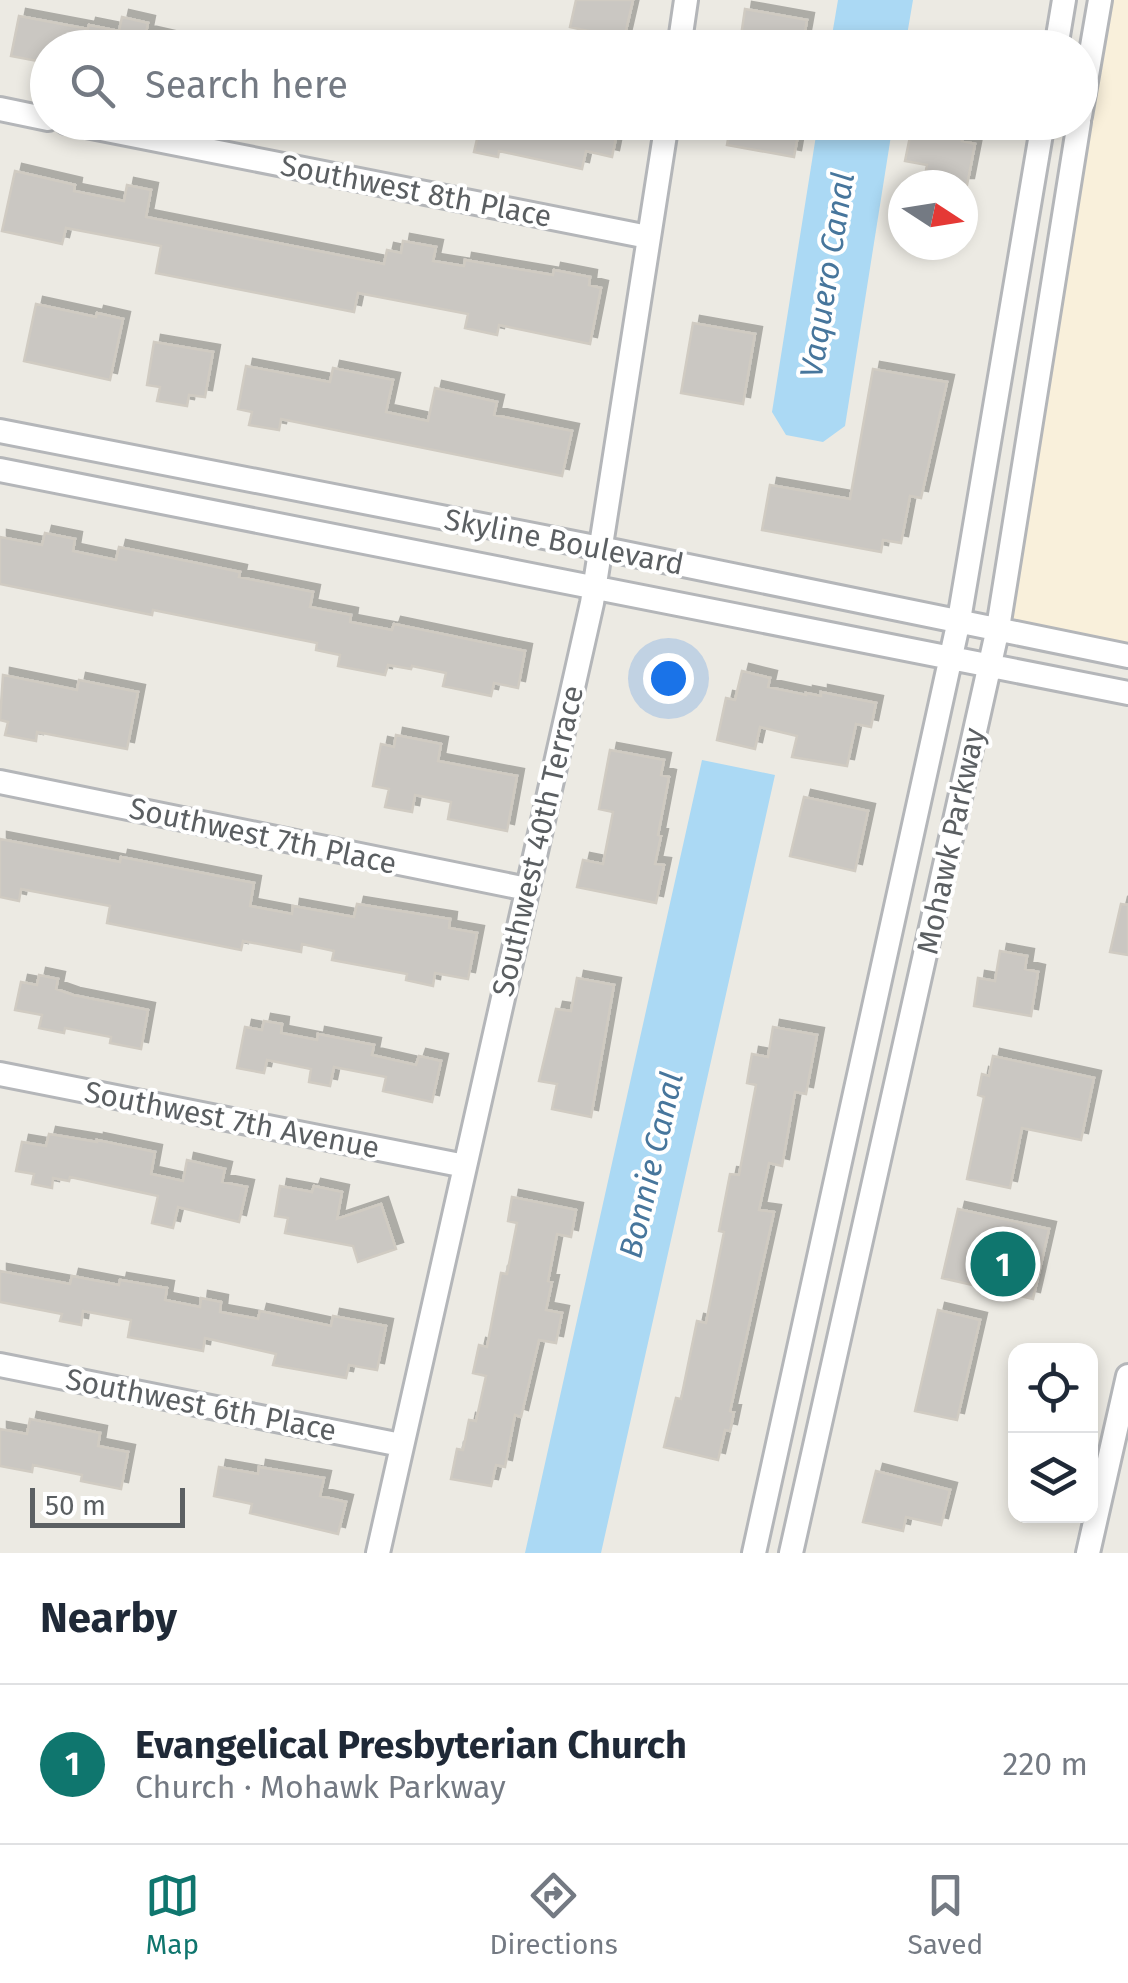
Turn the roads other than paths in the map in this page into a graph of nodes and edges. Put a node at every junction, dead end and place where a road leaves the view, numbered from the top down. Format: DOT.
graph roads {
  1 [pos="686,0"];
  2 [pos="1064,0"];
  3 [pos="1100,0"];
  4 [pos="682,30"];
  5 [pos="1059,30"];
  6 [pos="1095,30"];
  7 [pos="0,109"];
  8 [pos="30,115"];
  9 [pos="157,140"];
  10 [pos="664,140"];
  11 [pos="1041,140"];
  12 [pos="1077,140"];
  13 [pos="648,237"];
  14 [pos="0,432"];
  15 [pos="0,470"];
  16 [pos="600,548"];
  17 [pos="595,589"];
  18 [pos="959,620"];
  19 [pos="998,628"];
  20 [pos="1128,656"];
  21 [pos="950,658"];
  22 [pos="990,665"];
  23 [pos="1128,693"];
  24 [pos="0,782"];
  25 [pos="526,889"];
  26 [pos="0,1074"];
  27 [pos="465,1166"];
  28 [pos="0,1365"];
  29 [pos="1128,1376"];
  30 [pos="402,1445"];
  31 [pos="378,1553"];
  32 [pos="754,1553"];
  33 [pos="791,1553"];
  34 [pos="1088,1553"];
  1 -- 4 [label="street"];
  2 -- 5 [label="street"];
  3 -- 6 [label="street, Mohawk Parkway"];
  7 -- 8 [label="street"];
  9 -- 13 [label="street, Southwest 8th Place"];
  10 -- 13 [label="street, Southwest 40th Terrace"];
  11 -- 18 [label="street, Mohawk Parkway"];
  12 -- 19 [label="street, Mohawk Parkway"];
  13 -- 16 [label="street, Southwest 40th Terrace"];
  14 -- 16 [label="street, Skyline Boulevard"];
  15 -- 17 [label="street, Skyline Boulevard"];
  16 -- 17 [label="street, Southwest 40th Terrace"];
  16 -- 18 [label="street, Skyline Boulevard"];
  17 -- 21 [label="street, Skyline Boulevard"];
  17 -- 25 [label="street, Southwest 40th Terrace"];
  18 -- 19 [label="street, Skyline Boulevard"];
  18 -- 21 [label="street, Mohawk Parkway"];
  19 -- 20 [label="street, Skyline Boulevard"];
  19 -- 22 [label="street, Mohawk Parkway"];
  21 -- 22 [label="street, Skyline Boulevard"];
  21 -- 32 [label="street, Mohawk Parkway"];
  22 -- 23 [label="street, Skyline Boulevard"];
  22 -- 33 [label="street, Mohawk Parkway"];
  24 -- 25 [label="street, Southwest 7th Place"];
  25 -- 27 [label="street, Southwest 40th Terrace"];
  26 -- 27 [label="street, Southwest 7th Avenue"];
  27 -- 30 [label="street, Southwest 40th Terrace"];
  28 -- 30 [label="street, Southwest 6th Place"];
  29 -- 34 [label="street"];
  30 -- 31 [label="street, Southwest 40th Terrace"];
}
